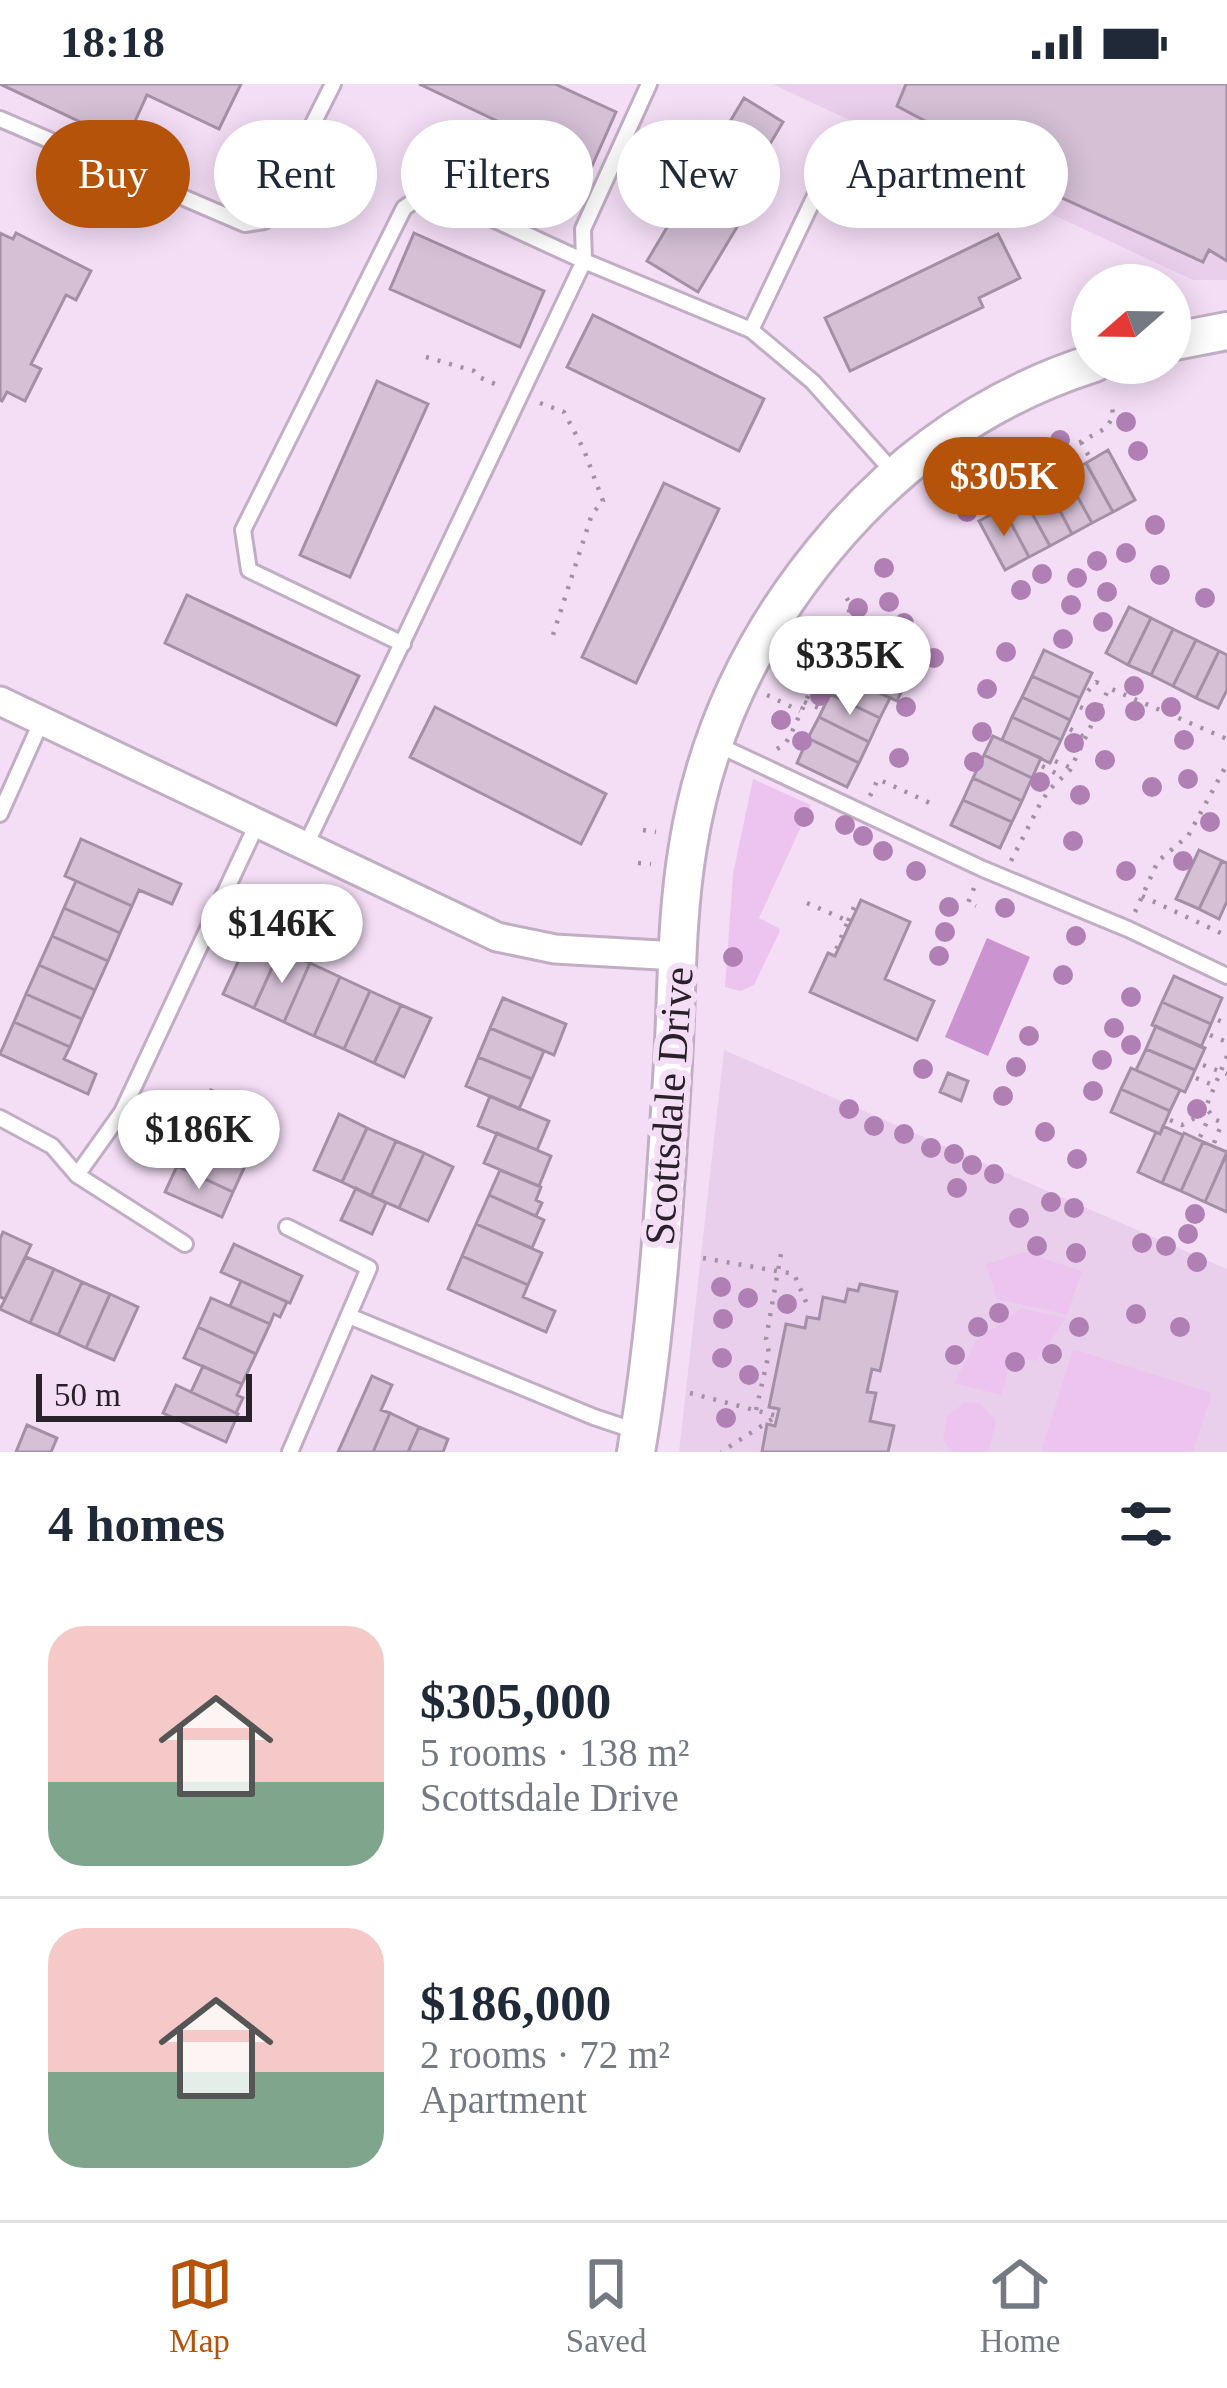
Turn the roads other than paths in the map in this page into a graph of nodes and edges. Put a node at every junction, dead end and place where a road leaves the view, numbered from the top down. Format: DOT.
graph roads {
  1 [pos="333,84"];
  2 [pos="649,84"];
  3 [pos="0,119"];
  4 [pos="804,219"];
  5 [pos="584,260"];
  6 [pos="751,330"];
  7 [pos="1227,331"];
  8 [pos="1191,338"];
  9 [pos="1071,372"];
  10 [pos="895,474"];
  11 [pos="403,644"];
  12 [pos="0,700"];
  13 [pos="42,720"];
  14 [pos="713,743"];
  15 [pos="0,814"];
  16 [pos="257,824"];
  17 [pos="305,847"];
  18 [pos="677,956"];
  19 [pos="1227,976"];
  20 [pos="0,1118"];
  21 [pos="77,1175"];
  22 [pos="286,1227"];
  23 [pos="184,1244"];
  24 [pos="349,1316"];
  25 [pos="638,1442"];
  26 [pos="290,1452"];
  1 -- 3 [label="lane"];
  2 -- 5 [label="lane"];
  4 -- 6 [label="lane"];
  5 -- 6 [label="lane"];
  5 -- 11 [label="lane"];
  5 -- 11 [label="lane"];
  6 -- 10 [label="lane"];
  7 -- 8 [label="street"];
  9 -- 10 [label="street, Scottsdale Drive"];
  10 -- 14 [label="street, Scottsdale Drive"];
  11 -- 17 [label="lane"];
  12 -- 13 [label="street"];
  13 -- 15 [label="lane"];
  13 -- 16 [label="street"];
  14 -- 18 [label="street, Scottsdale Drive"];
  14 -- 19 [label="lane"];
  16 -- 17 [label="street"];
  16 -- 21 [label="lane"];
  17 -- 18 [label="street"];
  18 -- 25 [label="street, Scottsdale Drive"];
  20 -- 21 [label="lane"];
  21 -- 23 [label="lane"];
  22 -- 24 [label="lane"];
  24 -- 25 [label="lane"];
  24 -- 26 [label="lane"];
}
